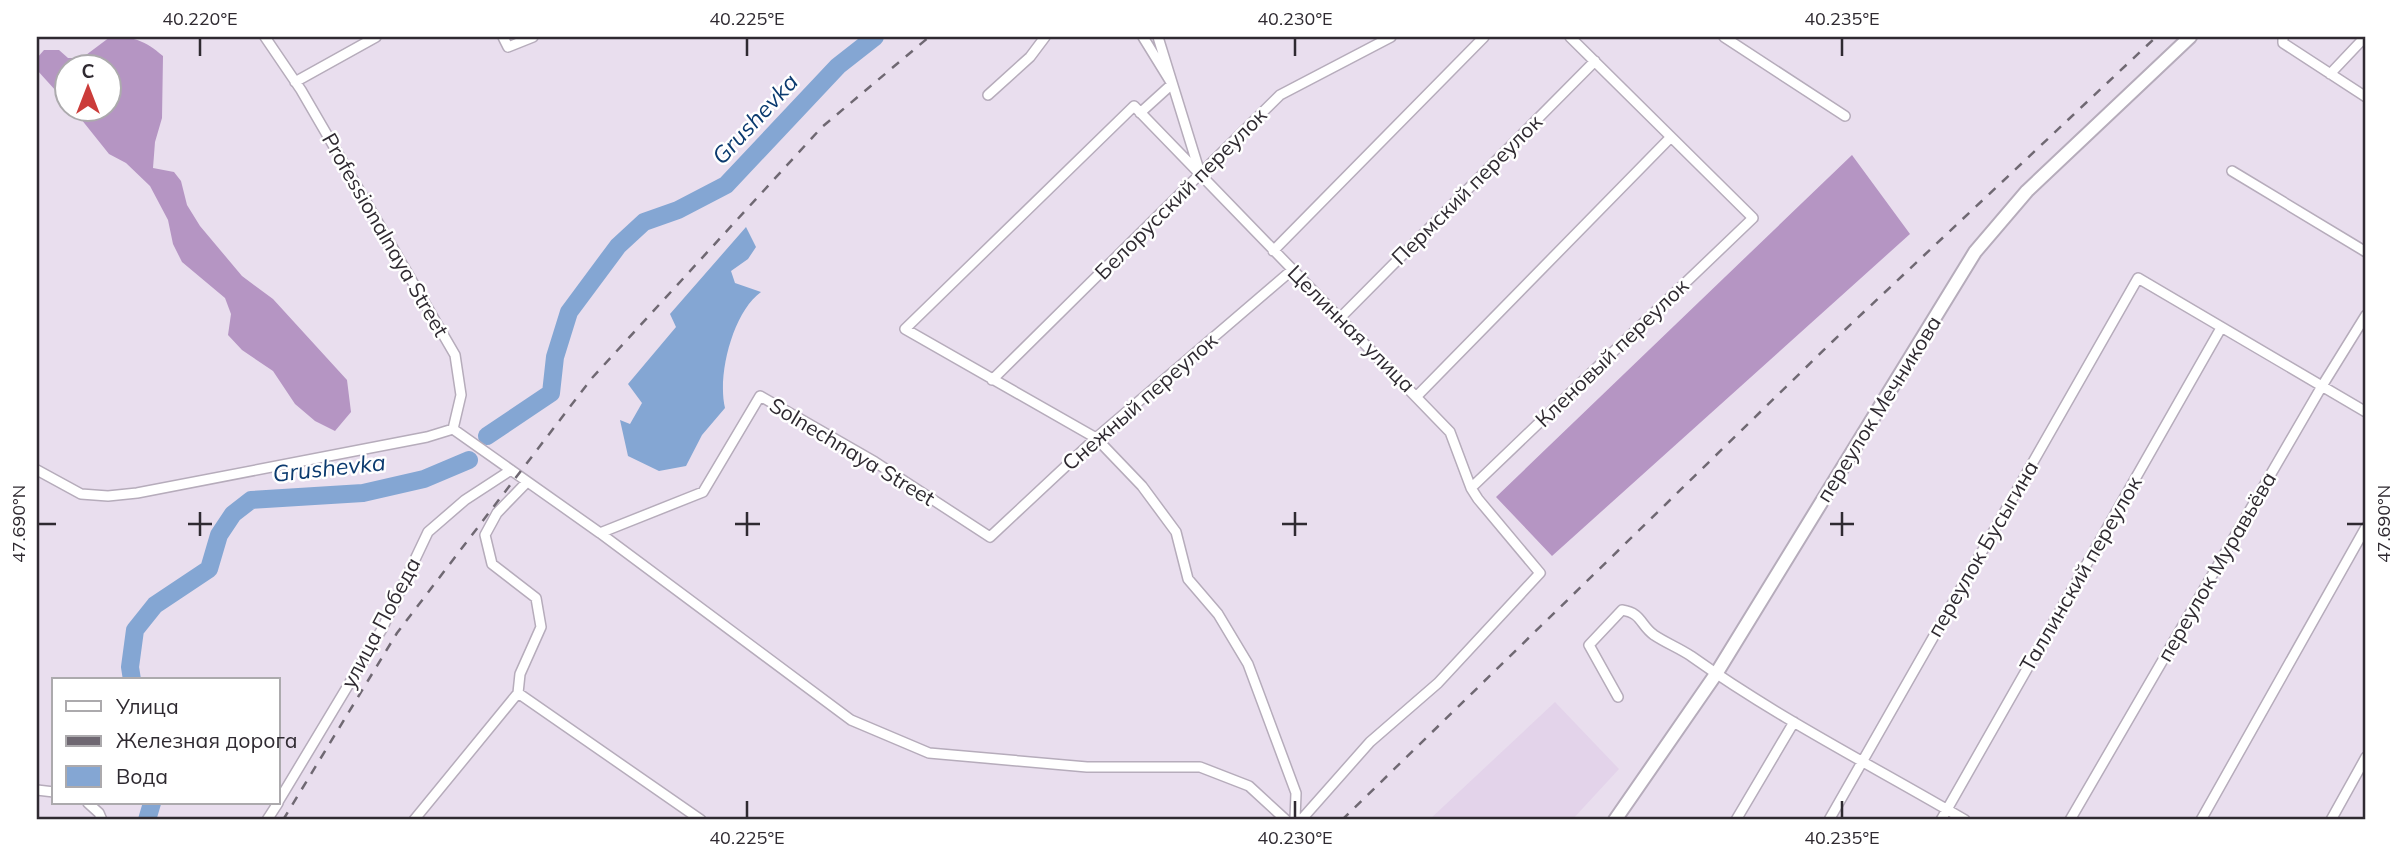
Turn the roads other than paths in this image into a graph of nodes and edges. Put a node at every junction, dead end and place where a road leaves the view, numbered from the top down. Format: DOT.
graph roads {
  1 [pos="265,37"];
  2 [pos="376,37"];
  3 [pos="503,37"];
  4 [pos="533,37"];
  5 [pos="1045,37"];
  6 [pos="1143,37"];
  7 [pos="1158,37"];
  8 [pos="1391,37"];
  9 [pos="1484,37"];
  10 [pos="1570,37"];
  11 [pos="1724,37"];
  12 [pos="2190,37"];
  13 [pos="2283,37"];
  14 [pos="2364,37"];
  15 [pos="1595,61"];
  16 [pos="2330,74"];
  17 [pos="295,82"];
  18 [pos="1172,84"];
  19 [pos="988,95"];
  20 [pos="2366,97"];
  21 [pos="1137,109"];
  22 [pos="1845,116"];
  23 [pos="1671,137"];
  24 [pos="2232,171"];
  25 [pos="1200,175"];
  26 [pos="1273,251"];
  27 [pos="2366,252"];
  28 [pos="1292,270"];
  29 [pos="2366,315"];
  30 [pos="1339,319"];
  31 [pos="2221,328"];
  32 [pos="992,380"];
  33 [pos="2322,386"];
  34 [pos="1417,397"];
  35 [pos="2366,412"];
  36 [pos="453,429"];
  37 [pos="1096,438"];
  38 [pos="37,470"];
  39 [pos="511,470"];
  40 [pos="527,482"];
  41 [pos="1471,488"];
  42 [pos="2366,527"];
  43 [pos="600,533"];
  44 [pos="990,537"];
  45 [pos="1716,674"];
  46 [pos="518,693"];
  47 [pos="1618,697"];
  48 [pos="1794,722"];
  49 [pos="2366,757"];
  50 [pos="1862,762"];
  51 [pos="280,800"];
  52 [pos="89,804"];
  53 [pos="277,804"];
  54 [pos="1947,810"];
  55 [pos="103,820"];
  56 [pos="267,820"];
  57 [pos="415,820"];
  58 [pos="701,820"];
  59 [pos="1286,820"];
  60 [pos="1295,820"];
  61 [pos="1301,820"];
  62 [pos="1615,820"];
  63 [pos="1736,820"];
  64 [pos="1829,820"];
  65 [pos="1941,820"];
  66 [pos="1965,820"];
  67 [pos="2070,820"];
  68 [pos="2201,820"];
  69 [pos="2331,820"];
  1 -- 17 [label="street, Professionalnaya Street"];
  2 -- 17 [label="street"];
  3 -- 4 [label="street"];
  5 -- 19 [label="street"];
  6 -- 18 [label="street"];
  7 -- 18 [label="street"];
  8 -- 25 [label="street, Белорусский переулок"];
  9 -- 26 [label="street"];
  10 -- 15 [label="street"];
  11 -- 22 [label="street"];
  12 -- 45 [label="street, переулок Мечникова"];
  13 -- 16 [label="street"];
  14 -- 16 [label="street"];
  15 -- 23 [label="street"];
  15 -- 30 [label="street, Пермский переулок"];
  16 -- 20 [label="street"];
  17 -- 36 [label="street, Professionalnaya Street"];
  18 -- 21 [label="street"];
  18 -- 25 [label="street"];
  21 -- 25 [label="street, Целинная улица"];
  21 -- 32 [label="street"];
  23 -- 34 [label="street"];
  23 -- 41 [label="street, Кленовый переулок"];
  24 -- 27 [label="street"];
  25 -- 26 [label="street, Целинная улица"];
  25 -- 32 [label="street, Белорусский переулок"];
  26 -- 28 [label="street, Целинная улица"];
  28 -- 30 [label="street, Целинная улица"];
  28 -- 37 [label="street, Снежный переулок"];
  29 -- 33 [label="street, переулок Муравьёва"];
  30 -- 34 [label="street, Целинная улица"];
  31 -- 33 [label="street"];
  31 -- 50 [label="street, переулок Бусыгина"];
  31 -- 54 [label="street, Таллинский переулок"];
  32 -- 37 [label="street"];
  33 -- 35 [label="street"];
  33 -- 67 [label="street, переулок Муравьёва"];
  34 -- 41 [label="street, Целинная улица"];
  36 -- 38 [label="street"];
  36 -- 39 [label="street"];
  37 -- 44 [label="street, Снежный переулок"];
  37 -- 60 [label="street"];
  39 -- 40 [label="street"];
  39 -- 51 [label="street, улица Победа"];
  40 -- 43 [label="street"];
  40 -- 46 [label="street"];
  41 -- 61 [label="street, Целинная улица"];
  42 -- 68 [label="street"];
  43 -- 44 [label="street, Solnechnaya Street"];
  43 -- 59 [label="street"];
  45 -- 47 [label="street"];
  45 -- 48 [label="street"];
  45 -- 62 [label="street, переулок Мечникова"];
  46 -- 57 [label="street"];
  46 -- 58 [label="street"];
  48 -- 50 [label="street"];
  48 -- 63 [label="street"];
  49 -- 69 [label="street"];
  50 -- 54 [label="street"];
  50 -- 64 [label="street, переулок Бусыгина"];
  52 -- 55 [label="street"];
  53 -- 56 [label="street, улица Победа"];
  54 -- 65 [label="street, Таллинский переулок"];
  54 -- 66 [label="street"];
}
